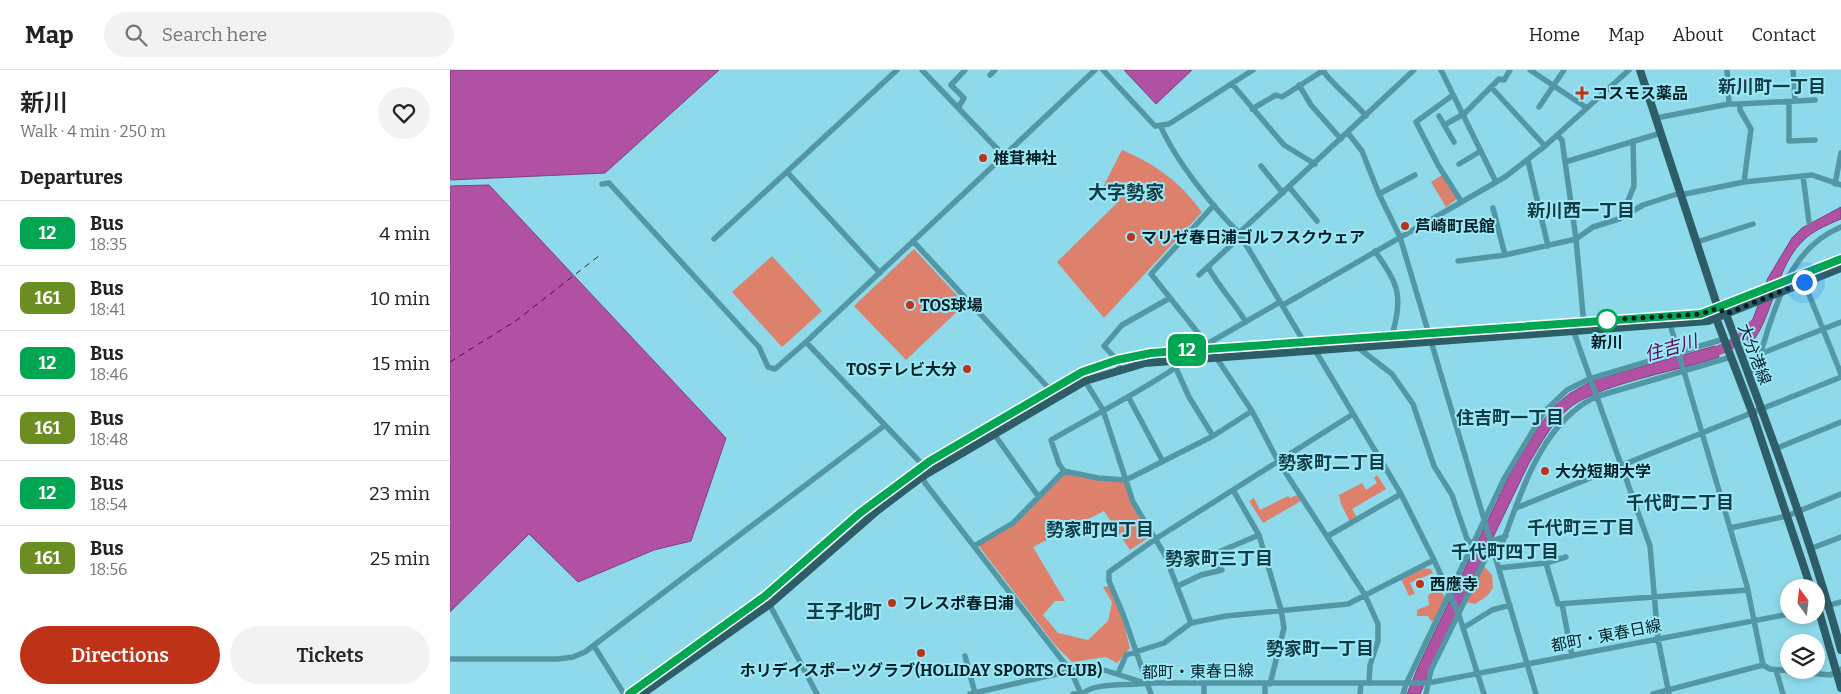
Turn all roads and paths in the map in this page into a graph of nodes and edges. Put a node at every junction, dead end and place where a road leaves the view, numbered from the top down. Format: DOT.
graph roads {
  1 [pos="897,70"];
  2 [pos="922,70"];
  3 [pos="965,70"];
  4 [pos="995,70"];
  5 [pos="1095,70"];
  6 [pos="1103,70"];
  7 [pos="1253,70"];
  8 [pos="1324,70"];
  9 [pos="1414,70"];
  10 [pos="1441,70"];
  11 [pos="1510,70"];
  12 [pos="1530,70"];
  13 [pos="1564,70"];
  14 [pos="1629,70"];
  15 [pos="1640,70"];
  16 [pos="1727,70"];
  17 [pos="1793,70"];
  18 [pos="990,75"];
  19 [pos="1233,85"];
  20 [pos="1299,85"];
  21 [pos="1553,86"];
  22 [pos="1492,87"];
  23 [pos="1453,95"];
  24 [pos="1815,100"];
  25 [pos="1792,101"];
  26 [pos="1729,104"];
  27 [pos="1740,104"];
  28 [pos="1539,107"];
  29 [pos="958,108"];
  30 [pos="1587,108"];
  31 [pos="1252,109"];
  32 [pos="1464,114"];
  33 [pos="1366,116"];
  34 [pos="1439,116"];
  35 [pos="1656,118"];
  36 [pos="1444,125"];
  37 [pos="1161,127"];
  38 [pos="1348,133"];
  39 [pos="1661,134"];
  40 [pos="1557,136"];
  41 [pos="1341,139"];
  42 [pos="1815,140"];
  43 [pos="1633,141"];
  44 [pos="1454,142"];
  45 [pos="1545,146"];
  46 [pos="1482,151"];
  47 [pos="1841,153"];
  48 [pos="1004,156"];
  49 [pos="1436,161"];
  50 [pos="1528,161"];
  51 [pos="1565,162"];
  52 [pos="1314,164"];
  53 [pos="1459,164"];
  54 [pos="1430,165"];
  55 [pos="1261,166"];
  56 [pos="788,173"];
  57 [pos="1415,175"];
  58 [pos="1803,176"];
  59 [pos="1496,182"];
  60 [pos="1744,182"];
  61 [pos="602,184"];
  62 [pos="1838,185"];
  63 [pos="1290,188"];
  64 [pos="1283,193"];
  65 [pos="1379,194"];
  66 [pos="1681,194"];
  67 [pos="1461,201"];
  68 [pos="1214,205"];
  69 [pos="1493,208"];
  70 [pos="1622,218"];
  71 [pos="1316,221"];
  72 [pos="1809,222"];
  73 [pos="1753,224"];
  74 [pos="1841,227"];
  75 [pos="1240,234"];
  76 [pos="1400,237"];
  77 [pos="1576,238"];
  78 [pos="714,239"];
  79 [pos="912,241"];
  80 [pos="1696,242"];
  81 [pos="1548,246"];
  82 [pos="1375,251"];
  83 [pos="1505,256"];
  84 [pos="1841,259"];
  85 [pos="1458,261"];
  86 [pos="1208,267"];
  87 [pos="1841,268"];
  88 [pos="880,273"];
  89 [pos="1199,275"];
  90 [pos="1788,280"];
  91 [pos="1804,282"];
  92 [pos="1778,290"];
  93 [pos="1170,298"];
  94 [pos="1282,304"];
  95 [pos="1718,308"];
  96 [pos="1726,314"];
  97 [pos="1716,318"];
  98 [pos="1246,322"];
  99 [pos="1584,322"];
  100 [pos="1841,322"];
  101 [pos="1670,324"];
  102 [pos="1572,327"];
  103 [pos="1823,329"];
  104 [pos="1585,330"];
  105 [pos="1429,333"];
  106 [pos="1392,336"];
  107 [pos="1725,340"];
  108 [pos="806,342"];
  109 [pos="1304,342"];
  110 [pos="1432,342"];
  111 [pos="1208,346"];
  112 [pos="1356,346"];
  113 [pos="1315,350"];
  114 [pos="1679,354"];
  115 [pos="1760,354"];
  116 [pos="1731,356"];
  117 [pos="1216,357"];
  118 [pos="1117,360"];
  119 [pos="1175,364"];
  120 [pos="1120,369"];
  121 [pos="1684,370"];
  122 [pos="1748,375"];
  123 [pos="1841,376"];
  124 [pos="1589,380"];
  125 [pos="1085,381"];
  126 [pos="1051,389"];
  127 [pos="1056,396"];
  128 [pos="1595,396"];
  129 [pos="1129,398"];
  130 [pos="1761,409"];
  131 [pos="1103,410"];
  132 [pos="1252,412"];
  133 [pos="1752,412"];
  134 [pos="1353,414"];
  135 [pos="1841,422"];
  136 [pos="885,425"];
  137 [pos="1702,432"];
  138 [pos="994,434"];
  139 [pos="1213,436"];
  140 [pos="1775,449"];
  141 [pos="1162,460"];
  142 [pos="1278,461"];
  143 [pos="1621,465"];
  144 [pos="922,466"];
  145 [pos="1064,471"];
  146 [pos="923,476"];
  147 [pos="1126,480"];
  148 [pos="1233,490"];
  149 [pos="1401,494"];
  150 [pos="1841,494"];
  151 [pos="1038,496"];
  152 [pos="1516,508"];
  153 [pos="1797,513"];
  154 [pos="1787,516"];
  155 [pos="1485,521"];
  156 [pos="1730,528"];
  157 [pos="1259,535"];
  158 [pos="1328,536"];
  159 [pos="1506,536"];
  160 [pos="1841,537"];
  161 [pos="1157,538"];
  162 [pos="1472,544"];
  163 [pos="1492,544"];
  164 [pos="974,546"];
  165 [pos="1554,548"];
  166 [pos="1810,549"];
  167 [pos="1566,556"];
  168 [pos="1496,559"];
  169 [pos="1557,559"];
  170 [pos="1434,560"];
  171 [pos="1546,563"];
  172 [pos="1499,568"];
  173 [pos="1809,579"];
  174 [pos="1178,586"];
  175 [pos="1748,590"];
  176 [pos="1450,592"];
  177 [pos="765,596"];
  178 [pos="1365,596"];
  179 [pos="1654,597"];
  180 [pos="1841,602"];
  181 [pos="770,604"];
  182 [pos="1562,604"];
  183 [pos="1510,605"];
  184 [pos="1825,606"];
  185 [pos="1829,606"];
  186 [pos="1281,610"];
  187 [pos="1458,614"];
  188 [pos="1780,616"];
  189 [pos="1754,621"];
  190 [pos="1191,623"];
  191 [pos="1823,624"];
  192 [pos="1463,628"];
  193 [pos="1658,639"];
  194 [pos="594,646"];
  195 [pos="1136,650"];
  196 [pos="1841,650"];
  197 [pos="966,656"];
  198 [pos="1572,656"];
  199 [pos="450,659"];
  200 [pos="1528,664"];
  201 [pos="1763,664"];
  202 [pos="1069,670"];
  203 [pos="1776,670"];
  204 [pos="1839,670"];
  205 [pos="1118,674"];
  206 [pos="1478,674"];
  207 [pos="1147,683"];
  208 [pos="1268,683"];
  209 [pos="1368,683"];
  210 [pos="1428,683"];
  211 [pos="1204,684"];
  212 [pos="1361,684"];
  213 [pos="1406,684"];
  214 [pos="1841,688"];
  215 [pos="1668,692"];
  216 [pos="973,693"];
  217 [pos="624,694"];
  218 [pos="629,694"];
  219 [pos="642,694"];
  220 [pos="817,694"];
  221 [pos="1073,694"];
  222 [pos="1081,694"];
  223 [pos="1151,694"];
  224 [pos="1204,694"];
  225 [pos="1265,694"];
  226 [pos="1360,694"];
  227 [pos="1403,694"];
  228 [pos="1426,694"];
  229 [pos="1484,694"];
  230 [pos="1536,694"];
  231 [pos="1653,694"];
  232 [pos="1783,694"];
  1 -- 56 [label="street"];
  2 -- 29 [label="street"];
  3 -- 29 [label="street"];
  4 -- 18 [label="street"];
  5 -- 48 [label="street"];
  6 -- 37 [label="street"];
  7 -- 19 [label="street"];
  8 -- 20 [label="street"];
  8 -- 33 [label="street"];
  9 -- 33 [label="street"];
  10 -- 23 [label="street"];
  11 -- 22 [label="street"];
  12 -- 21 [label="street"];
  13 -- 21 [label="street"];
  14 -- 30 [label="street"];
  15 -- 35 [label="main road"];
  16 -- 26 [label="street"];
  17 -- 25 [label="street"];
  19 -- 31 [label="street"];
  19 -- 37 [label="street"];
  20 -- 31 [label="street"];
  20 -- 41 [label="street"];
  21 -- 28 [label="street"];
  21 -- 30 [label="street"];
  22 -- 32 [label="street"];
  22 -- 45 [label="street"];
  23 -- 32 [label="street"];
  23 -- 49 [label="street"];
  24 -- 25 [label="street"];
  25 -- 27 [label="street"];
  25 -- 42 [label="street"];
  26 -- 27 [label="street"];
  26 -- 35 [label="street"];
  27 -- 60 [label="street"];
  29 -- 48 [label="street"];
  30 -- 40 [label="street"];
  31 -- 52 [label="street"];
  32 -- 36 [label="street"];
  32 -- 46 [label="street"];
  33 -- 38 [label="street"];
  34 -- 36 [label="street"];
  35 -- 39 [label="main road"];
  36 -- 44 [label="street"];
  37 -- 68 [label="street"];
  38 -- 41 [label="street"];
  38 -- 65 [label="street"];
  39 -- 43 [label="street"];
  39 -- 66 [label="main road"];
  40 -- 45 [label="street"];
  40 -- 51 [label="street"];
  41 -- 52 [label="street"];
  43 -- 51 [label="street"];
  43 -- 70 [label="street"];
  45 -- 50 [label="street"];
  46 -- 53 [label="street"];
  46 -- 59 [label="street"];
  47 -- 62 [label="street"];
  48 -- 79 [label="street"];
  49 -- 54 [label="street"];
  49 -- 67 [label="street"];
  50 -- 59 [label="street"];
  50 -- 81 [label="street"];
  51 -- 77 [label="street"];
  52 -- 63 [label="street"];
  55 -- 64 [label="street"];
  56 -- 78 [label="street"];
  56 -- 88 [label="street"];
  57 -- 65 [label="street"];
  58 -- 60 [label="street"];
  58 -- 62 [label="street"];
  58 -- 72 [label="street"];
  59 -- 67 [label="street"];
  60 -- 66 [label="street"];
  61 -- 108 [label="street"];
  63 -- 64 [label="street"];
  63 -- 71 [label="street"];
  64 -- 75 [label="street"];
  65 -- 76 [label="street"];
  66 -- 70 [label="street"];
  66 -- 80 [label="main road"];
  67 -- 76 [label="street"];
  68 -- 75 [label="street"];
  68 -- 93 [label="street"];
  69 -- 83 [label="street"];
  70 -- 77 [label="street"];
  73 -- 80 [label="street"];
  74 -- 90 [label="street"];
  75 -- 86 [label="street"];
  75 -- 94 [label="street"];
  76 -- 82 [label="street"];
  76 -- 105 [label="street"];
  77 -- 81 [label="street"];
  77 -- 99 [label="street"];
  79 -- 88 [label="street"];
  79 -- 126 [label="street"];
  80 -- 95 [label="main road"];
  81 -- 83 [label="street"];
  82 -- 94 [label="street"];
  82 -- 106 [label="street"];
  83 -- 85 [label="street"];
  84 -- 90 [label="main road"];
  86 -- 89 [label="street"];
  86 -- 98 [label="street"];
  87 -- 91 [label="main road"];
  88 -- 108 [label="street"];
  90 -- 92 [label="main road"];
  91 -- 92 [label="main road"];
  91 -- 103 [label="street"];
  92 -- 95 [label="main road"];
  92 -- 96 [label="main road"];
  92 -- 115 [label="street"];
  93 -- 111 [label="street"];
  93 -- 118 [label="street"];
  94 -- 98 [label="street"];
  94 -- 109 [label="street"];
  95 -- 96 [label="main road, 大分港線"];
  95 -- 97 [label="main road"];
  95 -- 99 [label="main road"];
  96 -- 97 [label="main road"];
  96 -- 122 [label="main road, 大分港線"];
  97 -- 101 [label="main road"];
  97 -- 107 [label="main road, 大分港線"];
  98 -- 111 [label="street"];
  99 -- 102 [label="main road"];
  99 -- 104 [label="street"];
  100 -- 103 [label="street"];
  101 -- 104 [label="main road"];
  101 -- 114 [label="street"];
  102 -- 104 [label="main road"];
  102 -- 105 [label="main road"];
  102 -- 110 [label="main road"];
  102 -- 124 [label="street"];
  103 -- 115 [label="street"];
  103 -- 123 [label="street"];
  105 -- 106 [label="main road"];
  105 -- 110 [label="street"];
  106 -- 109 [label="main road"];
  107 -- 114 [label="street"];
  107 -- 116 [label="main road, 大分港線"];
  108 -- 136 [label="street"];
  109 -- 111 [label="main road"];
  109 -- 113 [label="street"];
  110 -- 112 [label="main road"];
  110 -- 155 [label="street"];
  111 -- 118 [label="main road"];
  112 -- 113 [label="main road"];
  112 -- 162 [label="street"];
  113 -- 117 [label="main road"];
  113 -- 134 [label="street"];
  114 -- 121 [label="street"];
  114 -- 124 [label="street"];
  115 -- 122 [label="street"];
  116 -- 121 [label="street"];
  116 -- 133 [label="main road, 大分港線"];
  117 -- 119 [label="main road"];
  117 -- 132 [label="street"];
  118 -- 120 [label="street"];
  118 -- 126 [label="main road"];
  119 -- 120 [label="main road"];
  119 -- 129 [label="street"];
  119 -- 139 [label="street"];
  120 -- 125 [label="main road"];
  121 -- 128 [label="street"];
  121 -- 137 [label="street"];
  122 -- 130 [label="main road, 大分港線"];
  123 -- 130 [label="street"];
  124 -- 128 [label="street"];
  124 -- 155 [label="street"];
  125 -- 127 [label="main road"];
  125 -- 131 [label="street"];
  126 -- 127 [label="street"];
  126 -- 144 [label="main road"];
  127 -- 138 [label="main road"];
  128 -- 143 [label="street"];
  128 -- 152 [label="street"];
  129 -- 131 [label="street"];
  129 -- 141 [label="street"];
  130 -- 133 [label="street"];
  130 -- 140 [label="main road, 大分港線"];
  131 -- 145 [label="street"];
  131 -- 147 [label="street"];
  132 -- 139 [label="street"];
  132 -- 142 [label="street"];
  133 -- 137 [label="street"];
  133 -- 154 [label="main road, 大分港線"];
  134 -- 142 [label="street"];
  134 -- 149 [label="street"];
  135 -- 140 [label="street"];
  136 -- 144 [label="street"];
  136 -- 194 [label="street"];
  137 -- 143 [label="street"];
  137 -- 156 [label="street"];
  138 -- 146 [label="main road"];
  138 -- 151 [label="street"];
  139 -- 141 [label="street"];
  140 -- 153 [label="main road, 大分港線"];
  141 -- 147 [label="street"];
  142 -- 148 [label="street"];
  142 -- 158 [label="street"];
  143 -- 152 [label="street"];
  143 -- 179 [label="street"];
  144 -- 146 [label="street"];
  144 -- 177 [label="main road"];
  145 -- 147 [label="street"];
  145 -- 151 [label="street"];
  146 -- 164 [label="street"];
  146 -- 181 [label="main road"];
  147 -- 161 [label="street"];
  148 -- 157 [label="street"];
  148 -- 161 [label="street"];
  149 -- 158 [label="street"];
  149 -- 170 [label="street"];
  150 -- 153 [label="street"];
  151 -- 164 [label="street"];
  152 -- 159 [label="street"];
  153 -- 154 [label="street"];
  153 -- 166 [label="main road, 大分港線"];
  154 -- 156 [label="street"];
  154 -- 173 [label="main road, 大分港線"];
  155 -- 162 [label="street"];
  155 -- 163 [label="street"];
  156 -- 175 [label="street"];
  157 -- 174 [label="street"];
  157 -- 186 [label="street"];
  158 -- 178 [label="street"];
  159 -- 163 [label="street"];
  159 -- 168 [label="street"];
  160 -- 166 [label="street"];
  161 -- 174 [label="street"];
  161 -- 195 [label="street"];
  162 -- 176 [label="street"];
  163 -- 168 [label="street"];
  163 -- 187 [label="street"];
  164 -- 202 [label="street"];
  165 -- 169 [label="street"];
  166 -- 185 [label="main road, 大分港線"];
  167 -- 169 [label="street"];
  168 -- 172 [label="street"];
  169 -- 171 [label="street"];
  170 -- 176 [label="street"];
  170 -- 178 [label="street"];
  171 -- 172 [label="street"];
  171 -- 182 [label="street"];
  172 -- 183 [label="street"];
  174 -- 190 [label="street"];
  175 -- 179 [label="street"];
  175 -- 189 [label="street"];
  176 -- 187 [label="street"];
  176 -- 213 [label="street"];
  177 -- 181 [label="street"];
  177 -- 218 [label="main road"];
  178 -- 186 [label="street"];
  178 -- 209 [label="street"];
  179 -- 182 [label="street"];
  179 -- 193 [label="street"];
  180 -- 185 [label="street"];
  181 -- 219 [label="main road"];
  181 -- 220 [label="street"];
  182 -- 198 [label="street"];
  183 -- 192 [label="street"];
  183 -- 200 [label="street"];
  184 -- 185 [label="street"];
  185 -- 196 [label="main road, 大分港線"];
  186 -- 190 [label="street"];
  186 -- 208 [label="street"];
  187 -- 192 [label="street"];
  187 -- 210 [label="street"];
  188 -- 189 [label="street, 都町・東春日線"];
  189 -- 193 [label="street, 都町・東春日線"];
  189 -- 201 [label="street"];
  190 -- 195 [label="street"];
  191 -- 204 [label="main road"];
  192 -- 206 [label="street"];
  193 -- 198 [label="street, 都町・東春日線"];
  193 -- 215 [label="street"];
  194 -- 199 [label="street"];
  194 -- 217 [label="street"];
  195 -- 205 [label="street"];
  195 -- 207 [label="street"];
  197 -- 216 [label="street"];
  198 -- 200 [label="street, 都町・東春日線"];
  200 -- 206 [label="street, 都町・東春日線"];
  200 -- 230 [label="street"];
  201 -- 203 [label="street"];
  201 -- 215 [label="street"];
  202 -- 205 [label="street"];
  202 -- 216 [label="street"];
  202 -- 222 [label="street"];
  203 -- 204 [label="street"];
  203 -- 232 [label="street"];
  204 -- 214 [label="main road"];
  205 -- 207 [label="street"];
  206 -- 210 [label="street, 都町・東春日線"];
  206 -- 229 [label="street"];
  207 -- 211 [label="street, 都町・東春日線"];
  207 -- 222 [label="street, 都町・東春日線"];
  207 -- 223 [label="street"];
  208 -- 211 [label="street, 都町・東春日線"];
  208 -- 212 [label="street, 都町・東春日線"];
  208 -- 225 [label="street"];
  209 -- 212 [label="street, 都町・東春日線"];
  209 -- 213 [label="street, 都町・東春日線"];
  210 -- 213 [label="street, 都町・東春日線"];
  210 -- 228 [label="street"];
  211 -- 224 [label="street"];
  212 -- 226 [label="street"];
  213 -- 227 [label="street"];
  215 -- 231 [label="street"];
  221 -- 222 [label="street, 都町・東春日線"];
}
